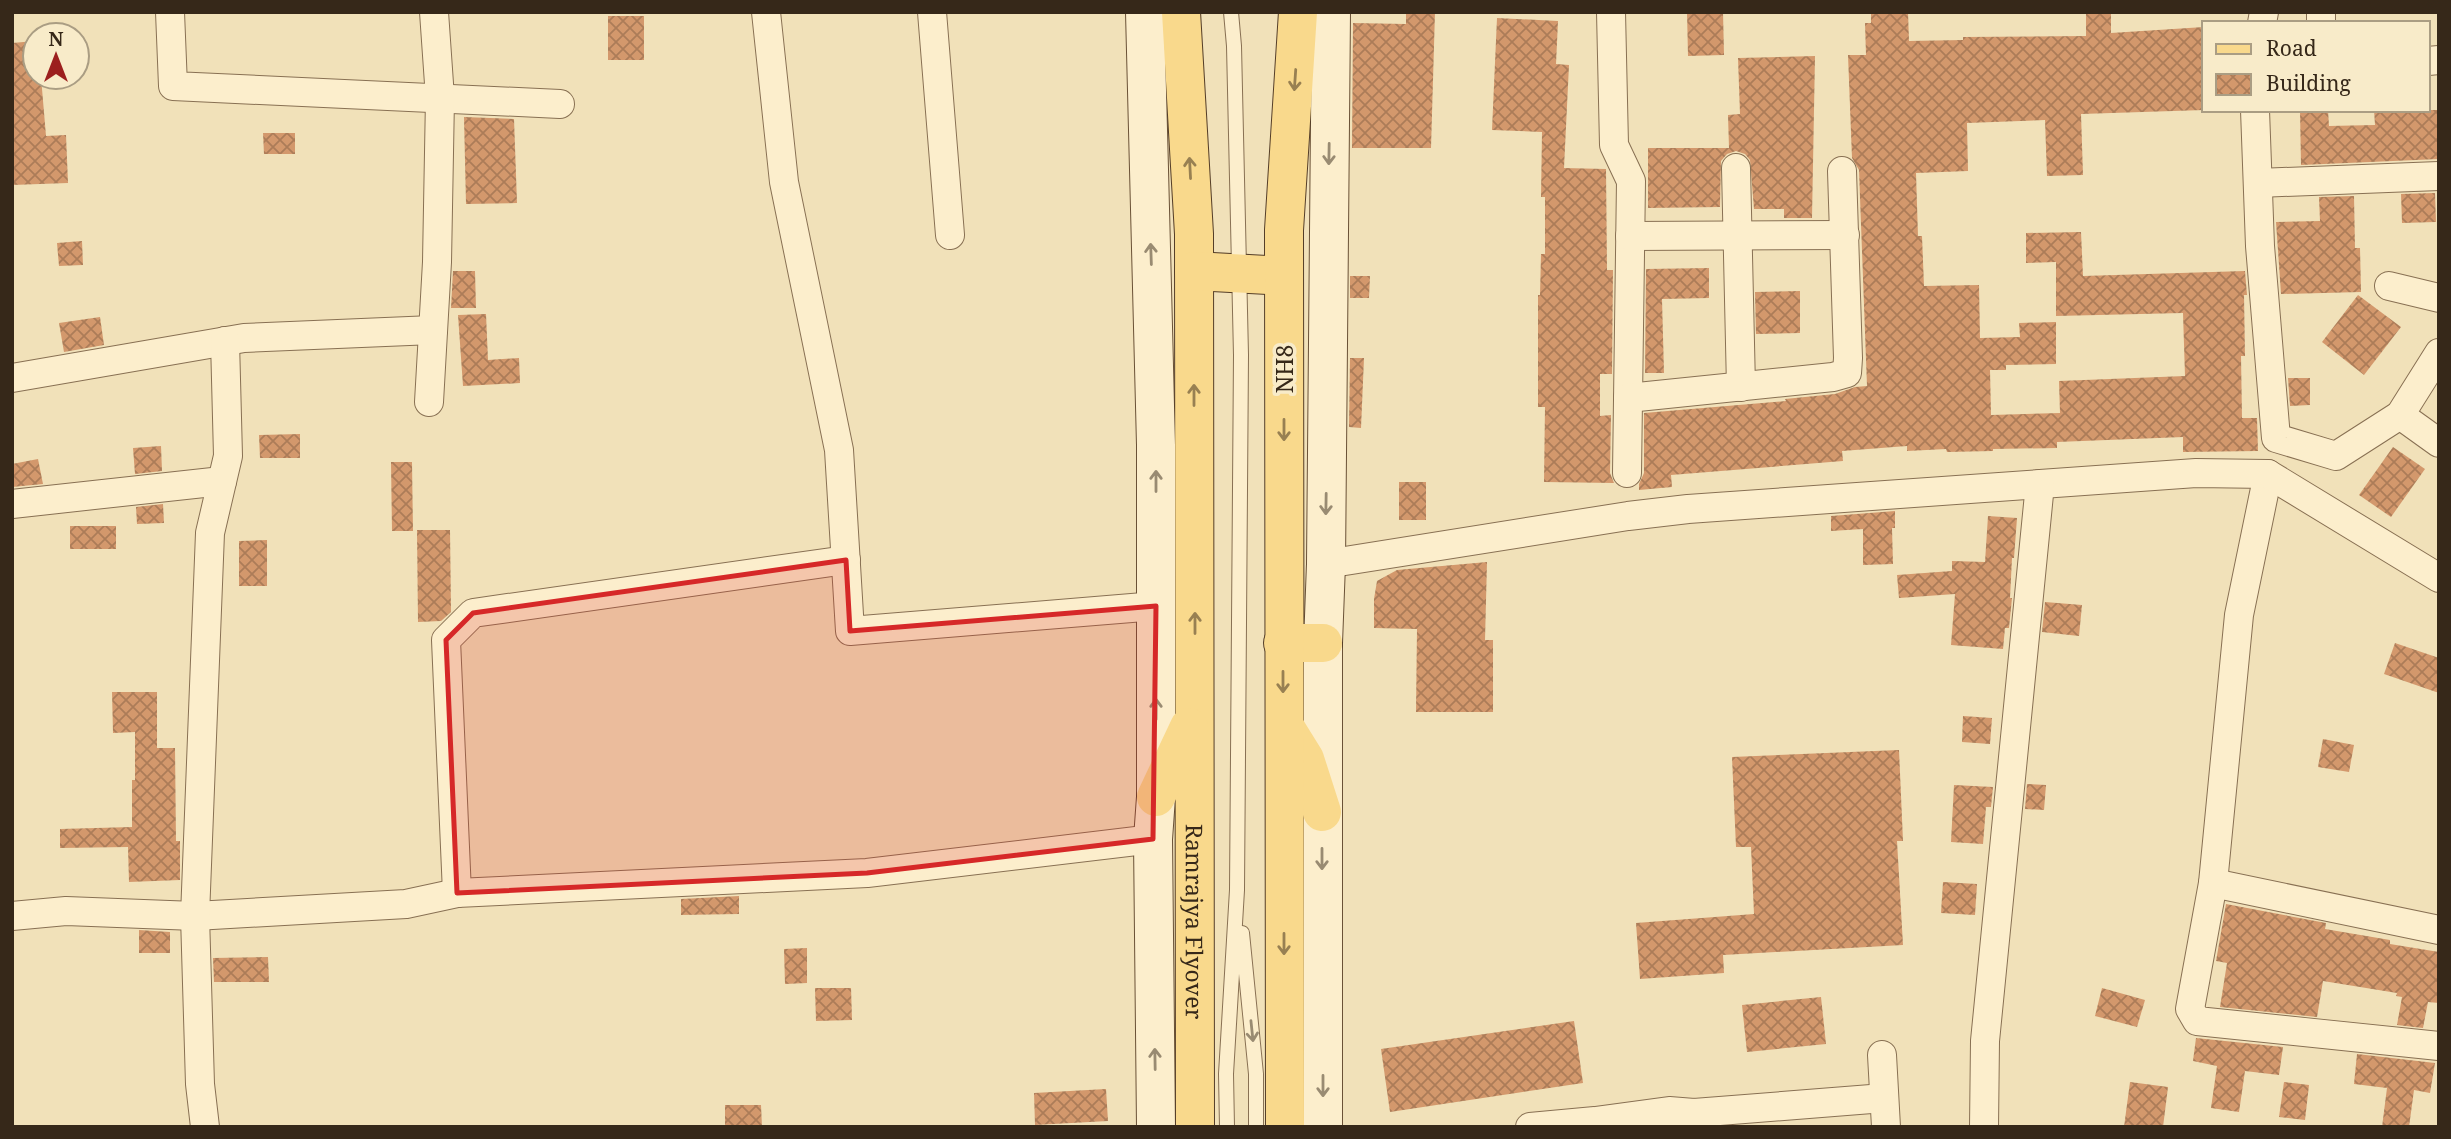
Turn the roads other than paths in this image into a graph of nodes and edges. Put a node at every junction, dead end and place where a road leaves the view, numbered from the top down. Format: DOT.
graph roads {
  1 [pos="170,12"];
  2 [pos="434,12"];
  3 [pos="766,12"];
  4 [pos="932,12"];
  5 [pos="1145,12"];
  6 [pos="1181,12"];
  7 [pos="1231,12"];
  8 [pos="1238,12"];
  9 [pos="1298,12"];
  10 [pos="1331,12"];
  11 [pos="1611,12"];
  12 [pos="1234,46"];
  13 [pos="440,98"];
  14 [pos="560,104"];
  15 [pos="2255,112"];
  16 [pos="1736,168"];
  17 [pos="1842,172"];
  18 [pos="2439,176"];
  19 [pos="2258,183"];
  20 [pos="1844,235"];
  21 [pos="950,236"];
  22 [pos="1630,236"];
  23 [pos="1737,236"];
  24 [pos="1194,271"];
  25 [pos="1239,272"];
  26 [pos="1284,276"];
  27 [pos="2389,286"];
  28 [pos="2439,298"];
  29 [pos="433,330"];
  30 [pos="225,341"];
  31 [pos="2439,353"];
  32 [pos="12,378"];
  33 [pos="1741,387"];
  34 [pos="1628,398"];
  35 [pos="429,402"];
  36 [pos="2400,415"];
  37 [pos="2439,443"];
  38 [pos="1627,473"];
  39 [pos="2268,474"];
  40 [pos="222,481"];
  41 [pos="2040,484"];
  42 [pos="12,504"];
  43 [pos="846,560"];
  44 [pos="1325,564"];
  45 [pos="2439,578"];
  46 [pos="1156,606"];
  47 [pos="1283,643"];
  48 [pos="1323,643"];
  49 [pos="1195,716"];
  50 [pos="1284,725"];
  51 [pos="1156,797"];
  52 [pos="1322,812"];
  53 [pos="1153,839"];
  54 [pos="2213,883"];
  55 [pos="1237,890"];
  56 [pos="457,893"];
  57 [pos="12,916"];
  58 [pos="195,916"];
  59 [pos="2439,930"];
  60 [pos="2439,1046"];
  61 [pos="1882,1055"];
  62 [pos="1884,1098"];
  63 [pos="1695,1120"];
  64 [pos="1595,1124"];
  65 [pos="205,1127"];
  66 [pos="1156,1127"];
  67 [pos="1195,1127"];
  68 [pos="1227,1127"];
  69 [pos="1256,1127"];
  70 [pos="1286,1127"];
  71 [pos="1323,1127"];
  72 [pos="1530,1127"];
  73 [pos="1886,1127"];
  74 [pos="1984,1127"];
  1 -- 13 [label="street"];
  2 -- 13 [label="street"];
  3 -- 43 [label="street"];
  4 -- 21 [label="street"];
  46 -- 5 [label="street, one-way"];
  24 -- 6 [label="main road, Ramrajya Flyover, one-way"];
  7 -- 12 [label="lane"];
  8 -- 12 [label="lane"];
  9 -- 26 [label="main road, NH8, one-way"];
  10 -- 44 [label="street, one-way"];
  11 -- 22 [label="street"];
  12 -- 25 [label="lane"];
  13 -- 14 [label="street"];
  13 -- 29 [label="street"];
  15 -- 19 [label="street"];
  16 -- 23 [label="street"];
  17 -- 20 [label="street"];
  18 -- 19 [label="street"];
  19 -- 36 [label="street"];
  20 -- 23 [label="street"];
  20 -- 33 [label="street"];
  22 -- 23 [label="street"];
  22 -- 34 [label="street"];
  23 -- 33 [label="street"];
  24 -- 25 [label="main road"];
  49 -- 24 [label="main road, Ramrajya Flyover, one-way"];
  25 -- 26 [label="main road"];
  25 -- 55 [label="lane"];
  26 -- 47 [label="main road, NH8, one-way"];
  27 -- 28 [label="street"];
  29 -- 30 [label="street"];
  29 -- 35 [label="street"];
  30 -- 32 [label="street"];
  30 -- 40 [label="street"];
  31 -- 36 [label="street"];
  33 -- 34 [label="street"];
  34 -- 38 [label="street"];
  36 -- 37 [label="street"];
  39 -- 41 [label="street"];
  39 -- 45 [label="street"];
  39 -- 54 [label="street"];
  40 -- 42 [label="street"];
  40 -- 58 [label="street"];
  41 -- 44 [label="street"];
  41 -- 74 [label="street"];
  43 -- 46 [label="street"];
  43 -- 56 [label="street"];
  44 -- 48 [label="street"];
  51 -- 46 [label="street, one-way"];
  47 -- 48 [label="main road"];
  47 -- 50 [label="main road, NH8, one-way"];
  48 -- 52 [label="street"];
  49 -- 51 [label="main road"];
  49 -- 67 [label="main road, Ramrajya Flyover"];
  50 -- 52 [label="main road"];
  50 -- 70 [label="main road, one-way"];
  51 -- 53 [label="street"];
  52 -- 71 [label="street, one-way"];
  53 -- 56 [label="street"];
  66 -- 53 [label="street, one-way"];
  54 -- 59 [label="street"];
  54 -- 60 [label="street"];
  55 -- 68 [label="lane"];
  55 -- 69 [label="lane, one-way"];
  56 -- 58 [label="street"];
  57 -- 58 [label="street"];
  58 -- 65 [label="street"];
  61 -- 62 [label="street"];
  62 -- 63 [label="street"];
  62 -- 73 [label="street"];
  63 -- 64 [label="street"];
  64 -- 72 [label="street"];
}
